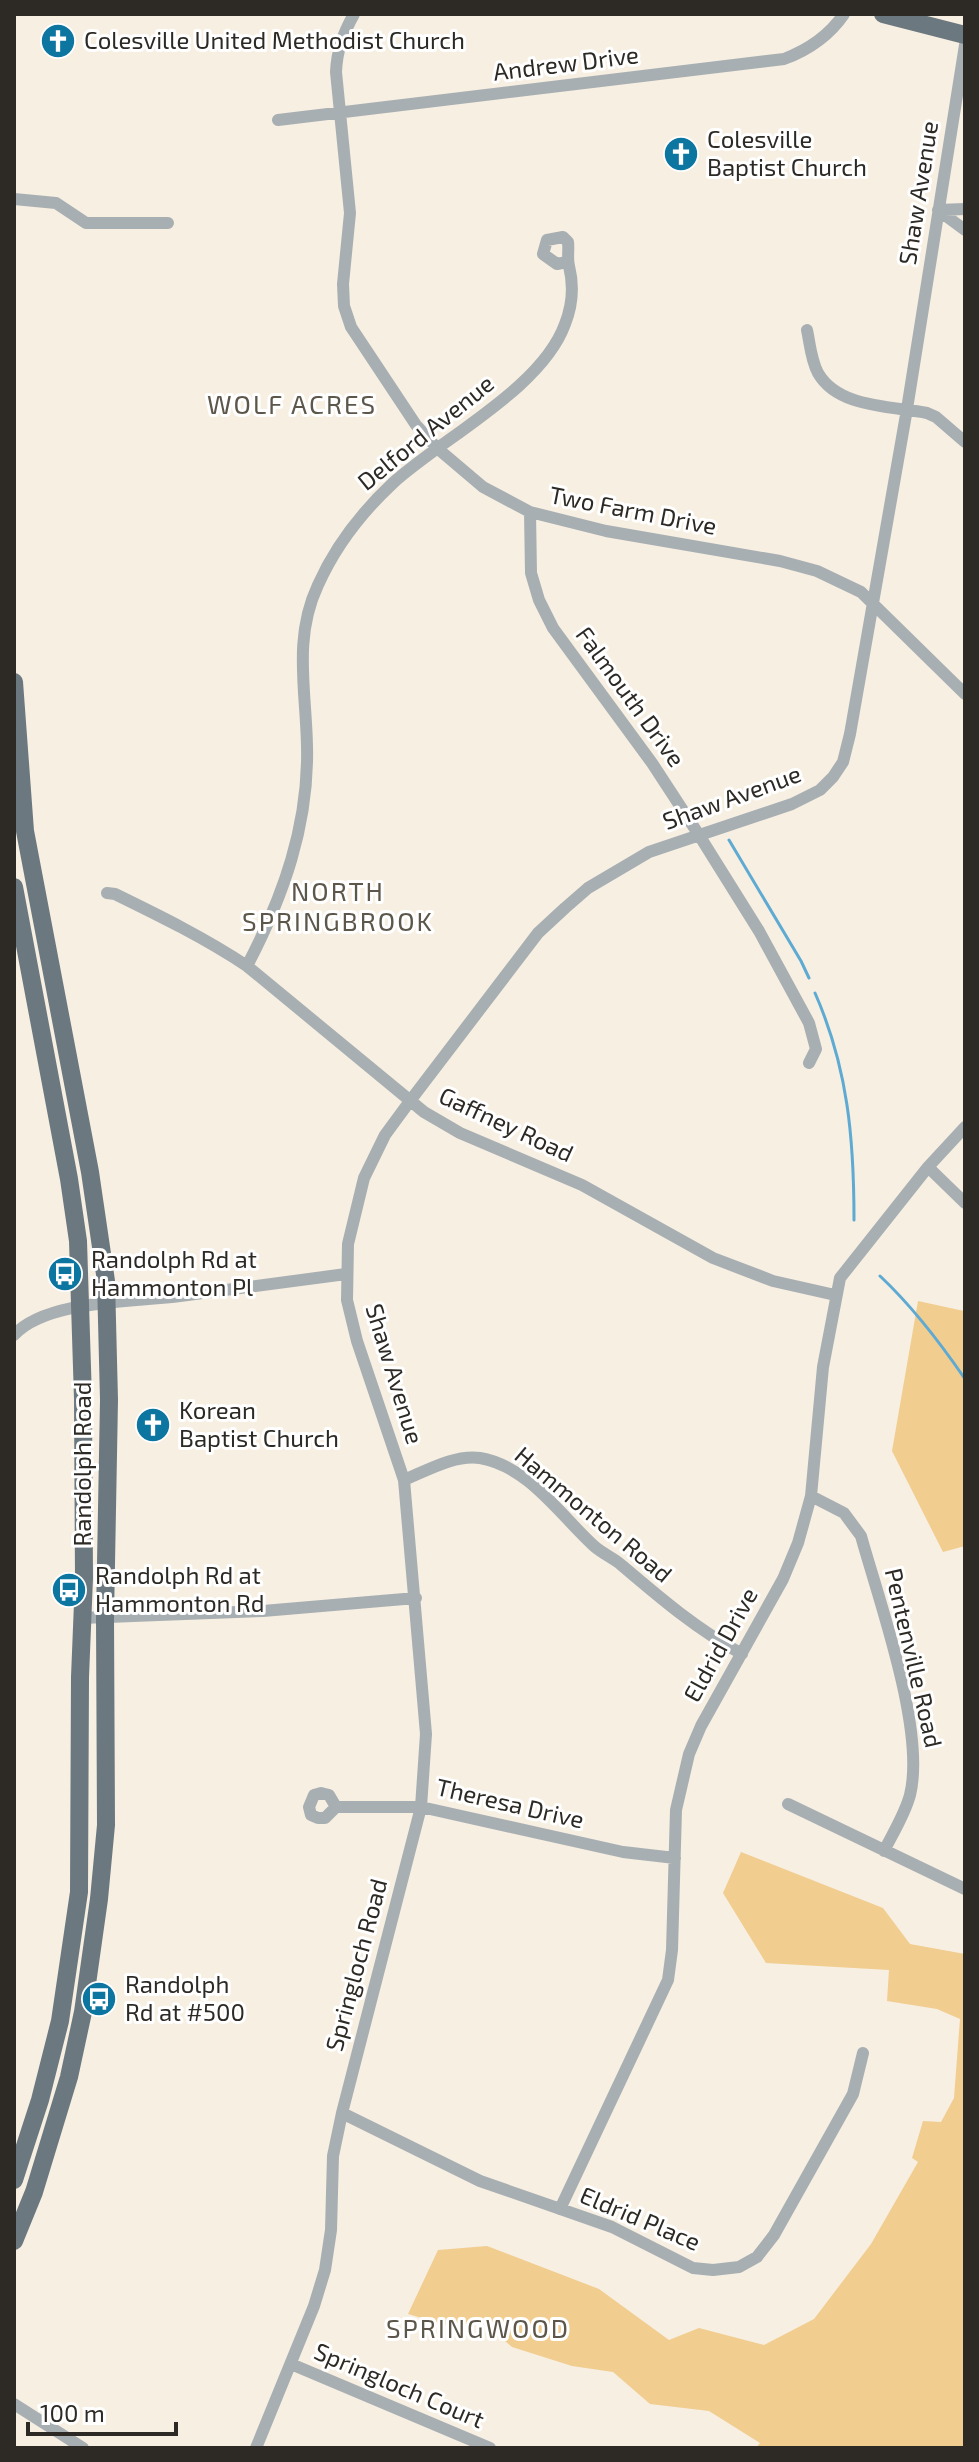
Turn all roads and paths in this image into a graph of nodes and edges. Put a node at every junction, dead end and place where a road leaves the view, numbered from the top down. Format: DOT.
graph roads {
  1 [pos="354,14"];
  2 [pos="844,14"];
  3 [pos="883,14"];
  4 [pos="965,35"];
  5 [pos="965,45"];
  6 [pos="339,114"];
  7 [pos="278,120"];
  8 [pos="14,199"];
  9 [pos="965,209"];
  10 [pos="938,210"];
  11 [pos="168,223"];
  12 [pos="965,230"];
  13 [pos="567,262"];
  14 [pos="807,330"];
  15 [pos="907,409"];
  16 [pos="965,442"];
  17 [pos="437,448"];
  18 [pos="530,512"];
  19 [pos="872,604"];
  20 [pos="14,682"];
  21 [pos="965,694"];
  22 [pos="699,835"];
  23 [pos="14,887"];
  24 [pos="107,893"];
  25 [pos="247,966"];
  26 [pos="809,1063"];
  27 [pos="410,1101"];
  28 [pos="965,1127"];
  29 [pos="928,1167"];
  30 [pos="965,1203"];
  31 [pos="346,1274"];
  32 [pos="835,1295"];
  33 [pos="105,1303"];
  34 [pos="79,1308"];
  35 [pos="14,1335"];
  36 [pos="404,1480"];
  37 [pos="811,1496"];
  38 [pos="416,1598"];
  39 [pos="82,1618"];
  40 [pos="105,1618"];
  41 [pos="742,1654"];
  42 [pos="788,1804"];
  43 [pos="336,1807"];
  44 [pos="421,1807"];
  45 [pos="884,1851"];
  46 [pos="675,1858"];
  47 [pos="965,1889"];
  48 [pos="863,2053"];
  49 [pos="342,2113"];
  50 [pos="14,2180"];
  51 [pos="560,2209"];
  52 [pos="14,2241"];
  53 [pos="291,2364"];
  54 [pos="14,2404"];
  55 [pos="83,2448"];
  56 [pos="256,2448"];
  57 [pos="490,2448"];
  1 -- 6 [label="street, Two Farm Drive"];
  2 -- 6 [label="street, Andrew Drive"];
  3 -- 4 [label="main road"];
  5 -- 10 [label="street, Shaw Avenue"];
  6 -- 7 [label="street, Andrew Drive"];
  6 -- 17 [label="street, Two Farm Drive"];
  8 -- 11 [label="street"];
  9 -- 10 [label="street"];
  10 -- 12 [label="street"];
  10 -- 15 [label="street, Shaw Avenue"];
  13 -- 17 [label="street, Delford Avenue"];
  14 -- 15 [label="street"];
  15 -- 16 [label="street"];
  15 -- 19 [label="street, Shaw Avenue"];
  17 -- 18 [label="street, Two Farm Drive"];
  17 -- 25 [label="street, Delford Avenue"];
  18 -- 19 [label="street, Two Farm Drive"];
  18 -- 22 [label="street, Falmouth Drive"];
  19 -- 21 [label="street, Two Farm Drive"];
  19 -- 22 [label="street, Shaw Avenue"];
  20 -- 33 [label="main road, Randolph Road"];
  22 -- 26 [label="street, Falmouth Drive"];
  22 -- 27 [label="street, Shaw Avenue"];
  23 -- 34 [label="main road, Randolph Road"];
  24 -- 25 [label="street, Gaffney Road"];
  25 -- 27 [label="street, Gaffney Road"];
  27 -- 31 [label="street, Shaw Avenue"];
  27 -- 32 [label="street, Gaffney Road"];
  28 -- 29 [label="street, Eldrid Drive"];
  29 -- 30 [label="street"];
  29 -- 32 [label="street, Eldrid Drive"];
  31 -- 33 [label="street"];
  31 -- 36 [label="street, Shaw Avenue"];
  32 -- 37 [label="street, Eldrid Drive"];
  33 -- 34 [label="street"];
  33 -- 40 [label="main road, Randolph Road"];
  34 -- 35 [label="street"];
  34 -- 39 [label="main road, Randolph Road"];
  36 -- 38 [label="street, Springloch Road"];
  36 -- 41 [label="street, Hammonton Road"];
  37 -- 41 [label="street, Eldrid Drive"];
  37 -- 45 [label="street, Pentenville Road"];
  38 -- 40 [label="street"];
  38 -- 44 [label="street, Springloch Road"];
  39 -- 40 [label="street"];
  39 -- 50 [label="main road, Randolph Road"];
  40 -- 52 [label="main road, Randolph Road"];
  41 -- 46 [label="street, Eldrid Drive"];
  42 -- 45 [label="street"];
  43 -- 44 [label="street, Theresa Drive"];
  44 -- 46 [label="street, Theresa Drive"];
  44 -- 49 [label="street, Springloch Road"];
  45 -- 47 [label="street"];
  46 -- 51 [label="street, Eldrid Drive"];
  48 -- 51 [label="street, Eldrid Place"];
  49 -- 51 [label="street, Eldrid Place"];
  49 -- 53 [label="street, Springloch Road"];
  53 -- 56 [label="street, Springloch Road"];
  53 -- 57 [label="street, Springloch Court"];
  54 -- 55 [label="street"];
}
